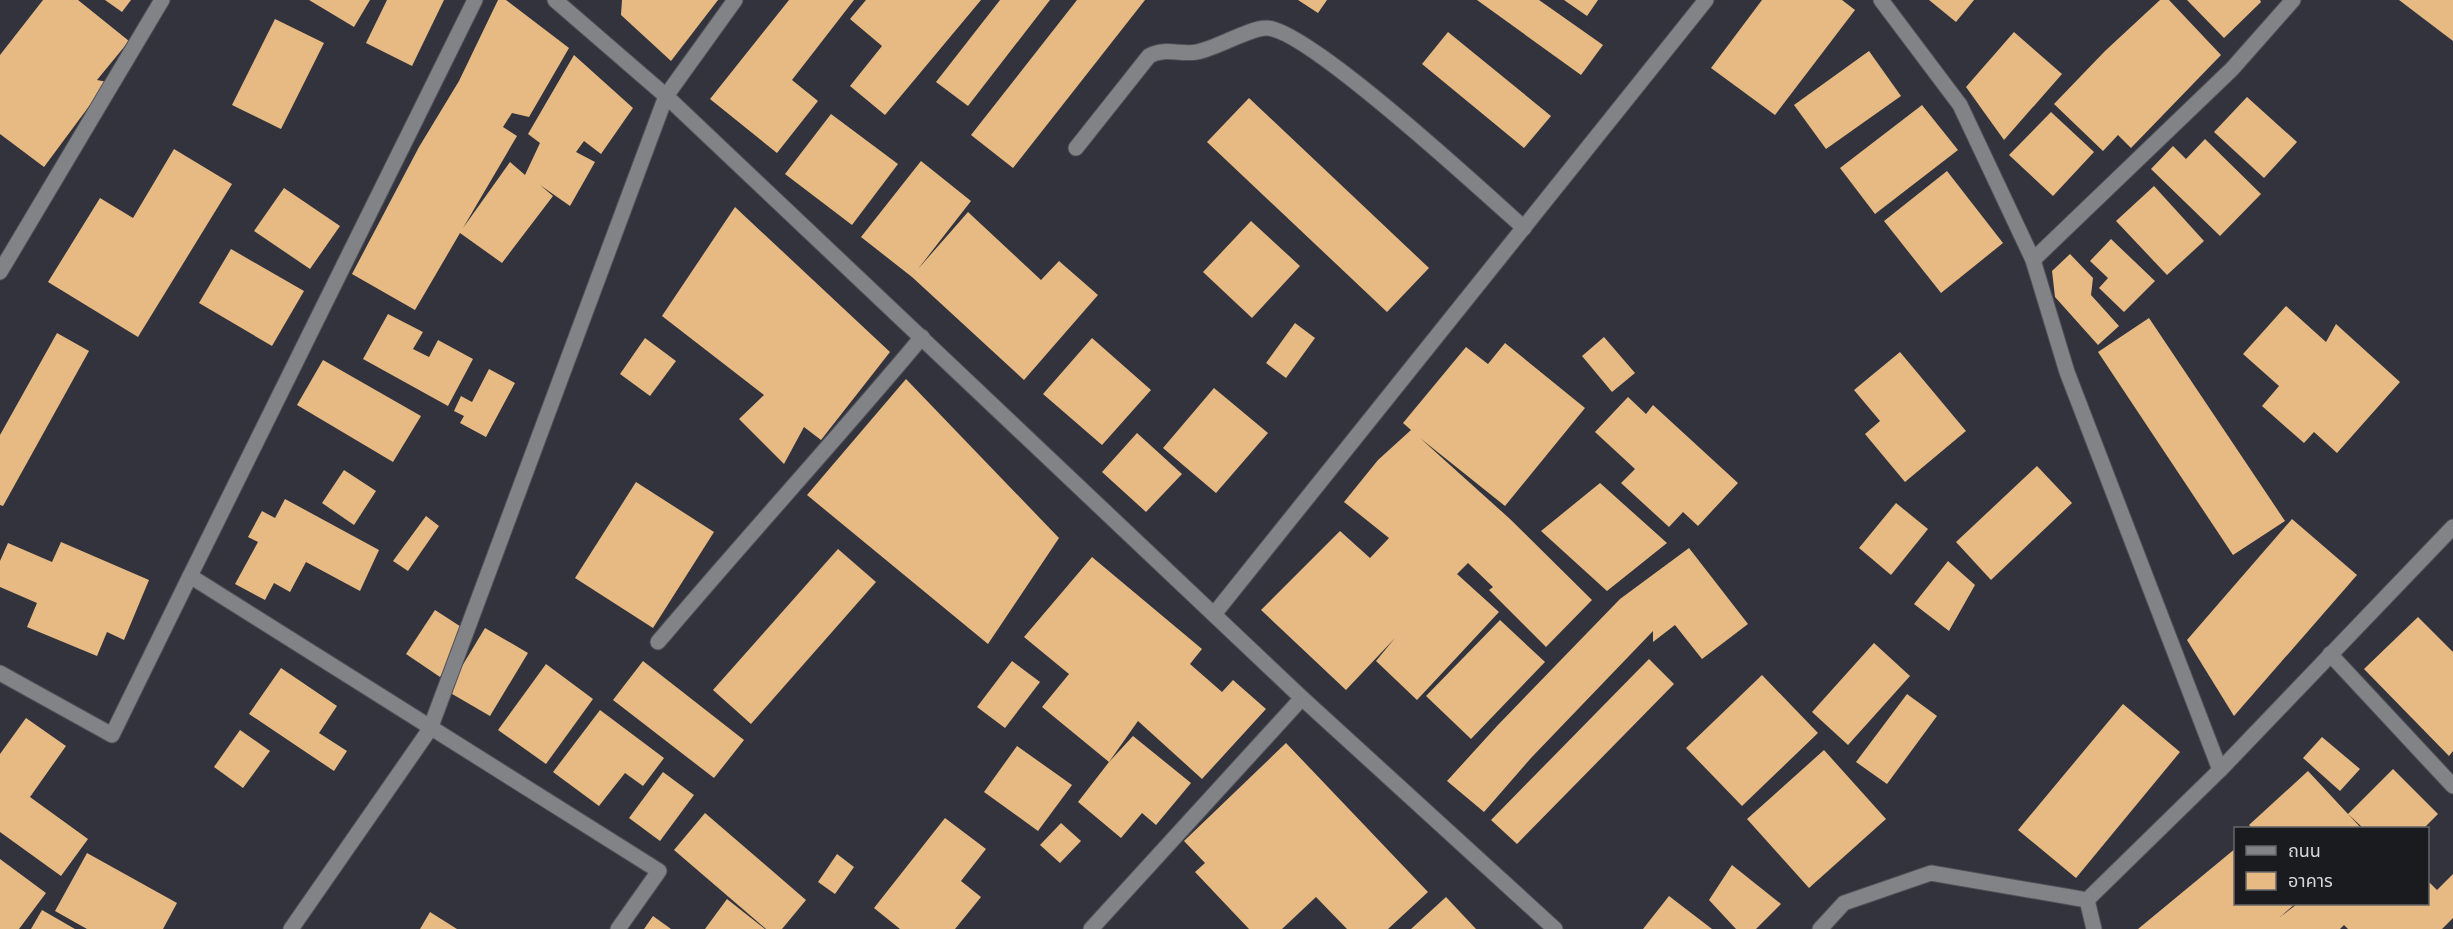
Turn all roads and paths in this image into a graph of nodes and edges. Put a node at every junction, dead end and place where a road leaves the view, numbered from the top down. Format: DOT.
graph roads {
  1 [pos="162,0"];
  2 [pos="475,0"];
  3 [pos="555,0"];
  4 [pos="735,0"];
  5 [pos="1706,0"];
  6 [pos="1881,0"];
  7 [pos="2293,0"];
  8 [pos="666,96"];
  9 [pos="1076,148"];
  10 [pos="1524,228"];
  11 [pos="2032,260"];
  12 [pos="0,272"];
  13 [pos="922,336"];
  14 [pos="2453,527"];
  15 [pos="190,576"];
  16 [pos="1215,613"];
  17 [pos="658,642"];
  18 [pos="2330,654"];
  19 [pos="0,673"];
  20 [pos="1302,698"];
  21 [pos="429,729"];
  22 [pos="2220,770"];
  23 [pos="2453,786"];
  24 [pos="2087,900"];
  25 [pos="291,929"];
  26 [pos="618,929"];
  27 [pos="1091,929"];
  28 [pos="1555,929"];
  29 [pos="1820,929"];
  30 [pos="2094,929"];
  1 -- 12 [label="street"];
  2 -- 15 [label="street"];
  3 -- 8 [label="street"];
  4 -- 8 [label="street"];
  5 -- 10 [label="street"];
  6 -- 11 [label="street"];
  7 -- 11 [label="street"];
  8 -- 13 [label="street"];
  8 -- 21 [label="street"];
  9 -- 10 [label="street"];
  10 -- 16 [label="street"];
  11 -- 22 [label="street"];
  13 -- 16 [label="street"];
  13 -- 17 [label="street"];
  14 -- 18 [label="street"];
  15 -- 19 [label="street"];
  15 -- 21 [label="street"];
  16 -- 20 [label="street"];
  18 -- 22 [label="street"];
  18 -- 23 [label="street"];
  20 -- 27 [label="street"];
  20 -- 28 [label="street"];
  21 -- 25 [label="street"];
  21 -- 26 [label="street"];
  22 -- 24 [label="street"];
  24 -- 29 [label="street"];
  24 -- 30 [label="street"];
}
